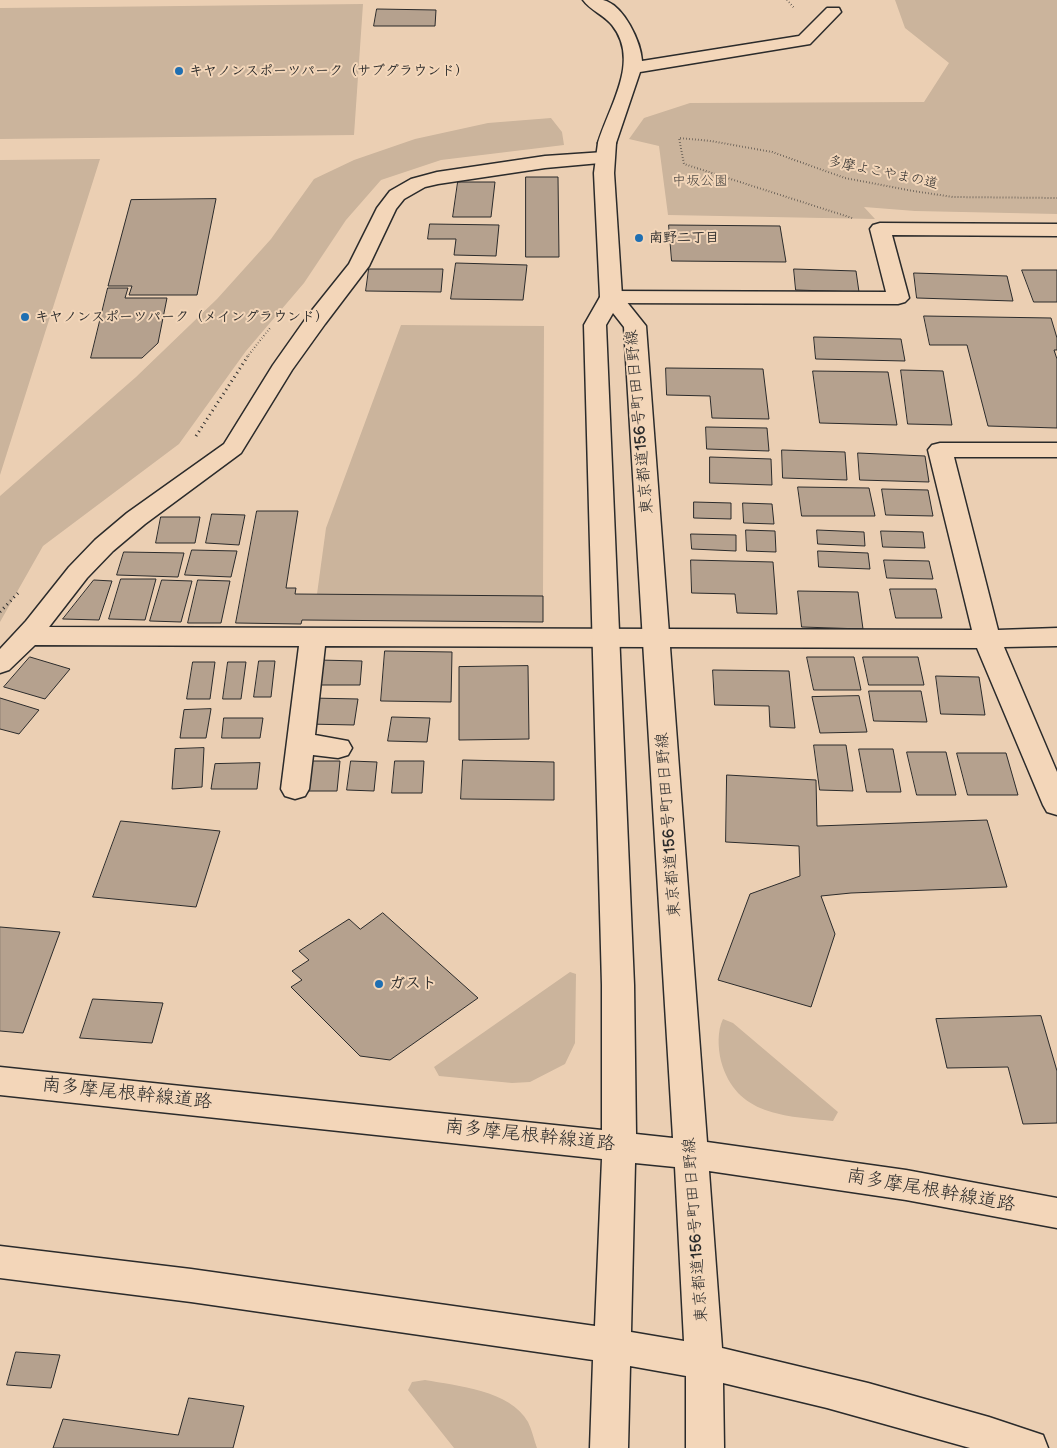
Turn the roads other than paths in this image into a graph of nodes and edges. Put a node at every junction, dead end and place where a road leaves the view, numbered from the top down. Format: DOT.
graph roads {
  1 [pos="591,0"];
  2 [pos="833,12"];
  3 [pos="633,68"];
  4 [pos="606,150"];
  5 [pos="1057,230"];
  6 [pos="611,297"];
  7 [pos="1057,450"];
  8 [pos="27,636"];
  9 [pos="313,636"];
  10 [pos="1057,637"];
  11 [pos="606,638"];
  12 [pos="655,638"];
  13 [pos="987,639"];
  14 [pos="0,664"];
  15 [pos="299,743"];
  16 [pos="338,748"];
  17 [pos="295,790"];
  18 [pos="1057,805"];
  19 [pos="0,1081"];
  20 [pos="619,1146"];
  21 [pos="692,1154"];
  22 [pos="1057,1213"];
  23 [pos="0,1262"];
  24 [pos="612,1346"];
  25 [pos="704,1362"];
  26 [pos="609,1448"];
  27 [pos="705,1448"];
  28 [pos="1029,1448"];
  1 -- 3 [label="street"];
  2 -- 3 [label="street"];
  3 -- 4 [label="street"];
  4 -- 6 [label="street"];
  4 -- 8 [label="street"];
  5 -- 6 [label="street"];
  6 -- 11 [label="street"];
  6 -- 12 [label="street, 東京都道156号町田日野線"];
  7 -- 13 [label="street"];
  8 -- 9 [label="street"];
  8 -- 14 [label="street"];
  9 -- 11 [label="street"];
  9 -- 15 [label="street"];
  10 -- 13 [label="street"];
  11 -- 12 [label="street"];
  11 -- 20 [label="street"];
  12 -- 13 [label="street"];
  12 -- 21 [label="street, 東京都道156号町田日野線"];
  13 -- 18 [label="street"];
  15 -- 16 [label="street"];
  15 -- 17 [label="street"];
  19 -- 20 [label="street, 南多摩尾根幹線道路"];
  20 -- 21 [label="street, 南多摩尾根幹線道路"];
  20 -- 24 [label="street"];
  21 -- 22 [label="street, 南多摩尾根幹線道路"];
  21 -- 25 [label="street, 東京都道156号町田日野線"];
  23 -- 24 [label="street"];
  24 -- 25 [label="street"];
  24 -- 26 [label="street"];
  25 -- 27 [label="street, 東京都道156号町田日野線"];
  25 -- 28 [label="street"];
}
